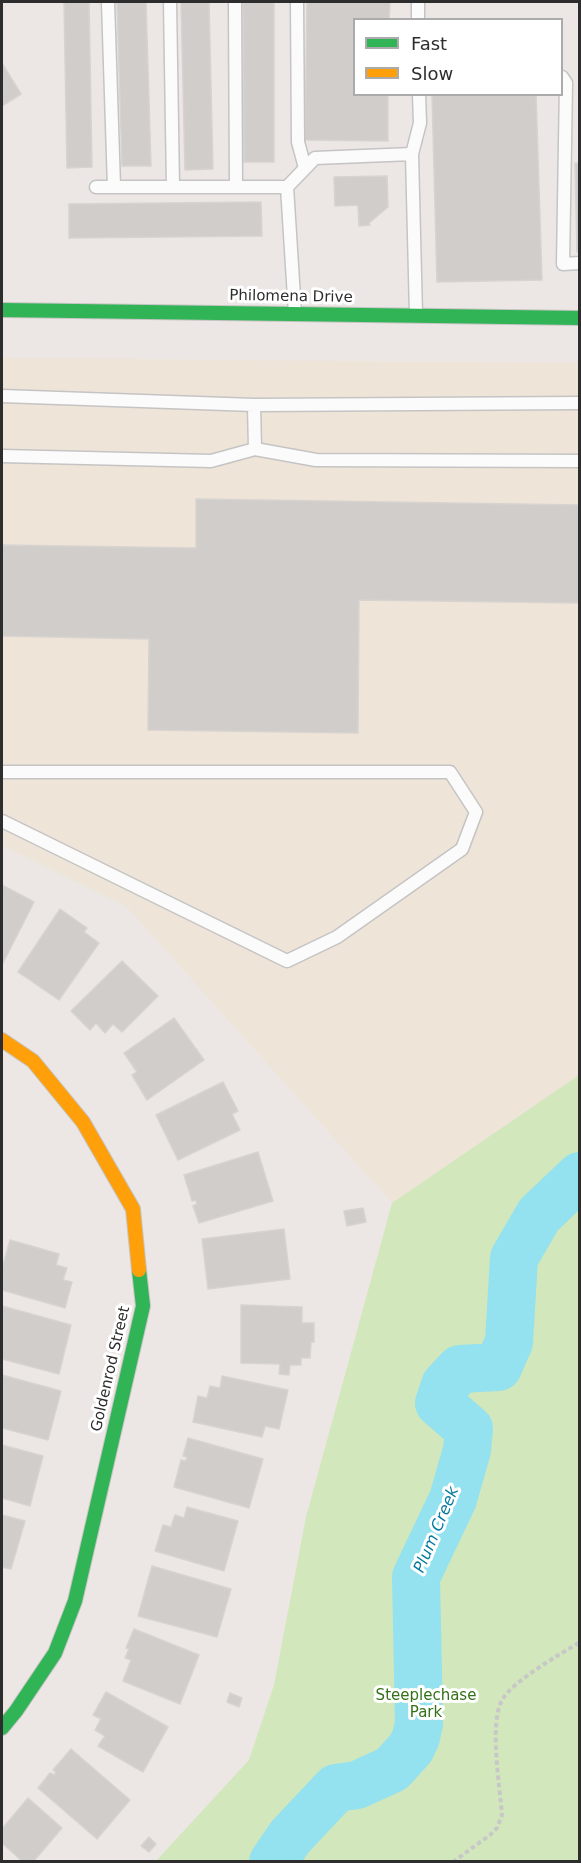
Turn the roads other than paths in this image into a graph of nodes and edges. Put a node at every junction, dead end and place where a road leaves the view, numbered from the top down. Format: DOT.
graph roads {
  1 [pos="108,2"];
  2 [pos="170,2"];
  3 [pos="235,2"];
  4 [pos="297,2"];
  5 [pos="418,2"];
  6 [pos="418,18"];
  7 [pos="563,79"];
  8 [pos="419,96"];
  9 [pos="412,154"];
  10 [pos="305,168"];
  11 [pos="96,187"];
  12 [pos="114,187"];
  13 [pos="173,187"];
  14 [pos="236,187"];
  15 [pos="286,187"];
  16 [pos="579,263"];
  17 [pos="2,310"];
  18 [pos="295,314"];
  19 [pos="416,316"];
  20 [pos="579,318"];
  21 [pos="2,396"];
  22 [pos="579,403"];
  23 [pos="254,405"];
  24 [pos="255,449"];
  25 [pos="2,456"];
  26 [pos="579,461"];
  27 [pos="2,772"];
  28 [pos="2,821"];
  29 [pos="2,1040"];
  30 [pos="2,1728"];
  1 -- 12 [label="lane"];
  2 -- 13 [label="lane"];
  3 -- 14 [label="lane"];
  4 -- 10 [label="lane"];
  5 -- 6 [label="lane"];
  7 -- 16 [label="lane"];
  8 -- 9 [label="lane"];
  9 -- 10 [label="lane"];
  9 -- 19 [label="lane"];
  10 -- 15 [label="lane"];
  11 -- 12 [label="lane"];
  12 -- 13 [label="lane"];
  13 -- 14 [label="lane"];
  14 -- 15 [label="lane"];
  15 -- 18 [label="lane"];
  17 -- 18 [label="street, Philomena Drive"];
  18 -- 19 [label="street, Philomena Drive"];
  19 -- 20 [label="street, Philomena Drive"];
  21 -- 23 [label="lane"];
  22 -- 23 [label="lane"];
  23 -- 24 [label="lane"];
  24 -- 25 [label="lane"];
  24 -- 26 [label="lane"];
  27 -- 28 [label="lane"];
  29 -- 30 [label="street, Goldenrod Street"];
}
